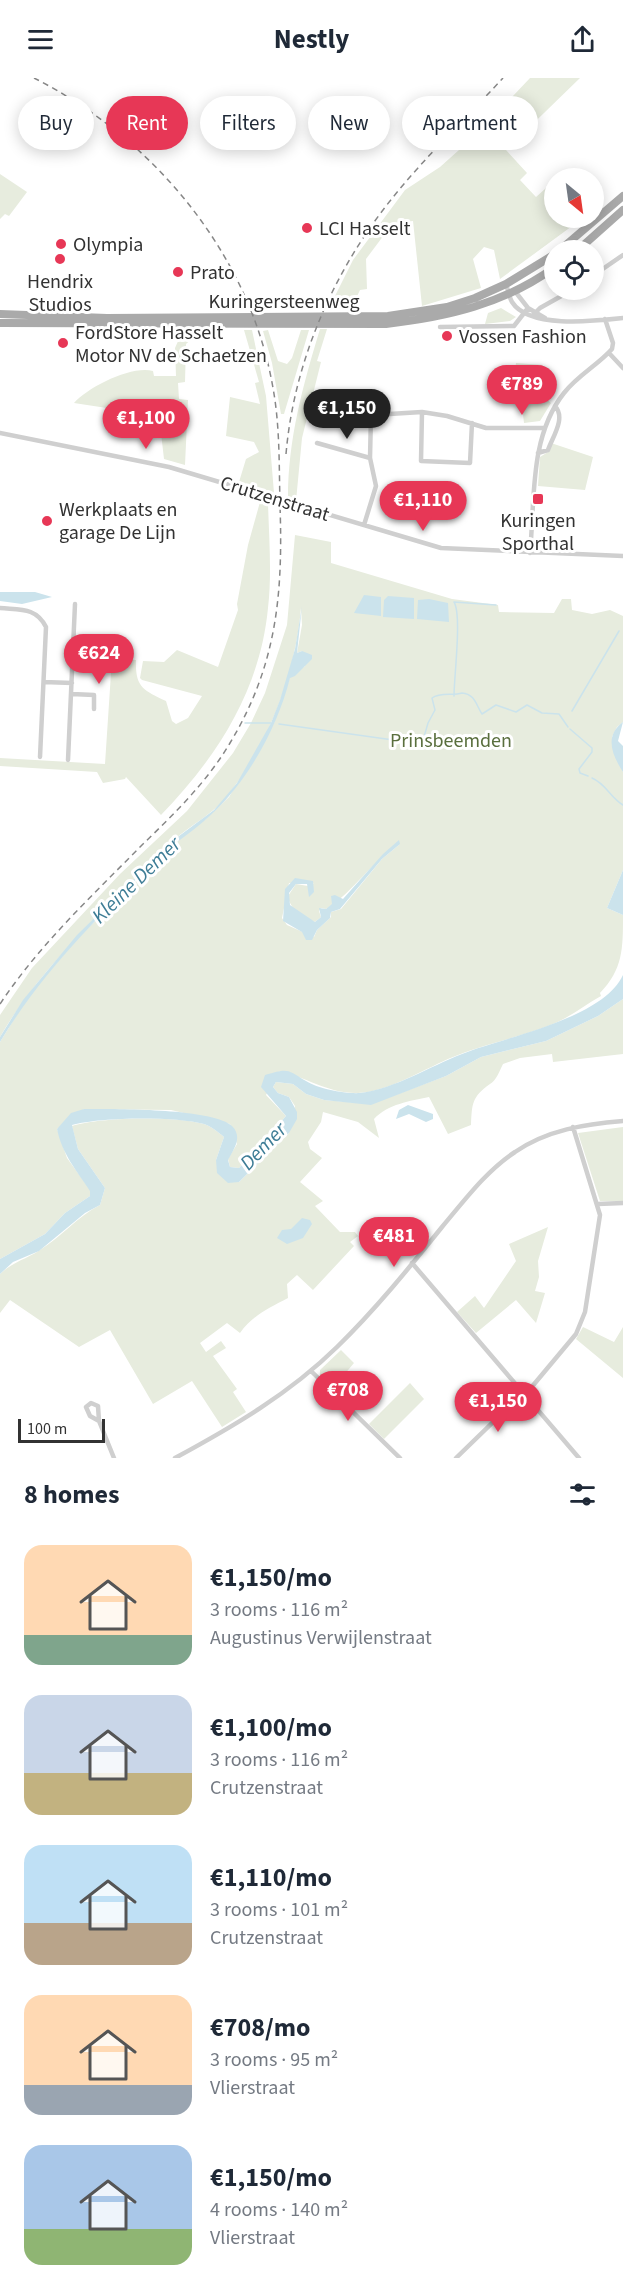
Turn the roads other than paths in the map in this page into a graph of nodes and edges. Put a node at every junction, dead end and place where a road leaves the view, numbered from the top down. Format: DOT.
graph roads {
  1 [pos="623,196"];
  2 [pos="623,210"];
  3 [pos="572,240"];
  4 [pos="589,240"];
  5 [pos="623,255"];
  6 [pos="544,261"];
  7 [pos="604,268"];
  8 [pos="544,274"];
  9 [pos="506,284"];
  10 [pos="512,293"];
  11 [pos="556,300"];
  12 [pos="526,310"];
  13 [pos="0,314"];
  14 [pos="533,315"];
  15 [pos="623,318"];
  16 [pos="606,319"];
  17 [pos="0,323"];
  18 [pos="440,327"];
  19 [pos="609,352"];
  20 [pos="623,368"];
  21 [pos="555,406"];
  22 [pos="422,412"];
  23 [pos="371,415"];
  24 [pos="357,416"];
  25 [pos="472,423"];
  26 [pos="544,428"];
  27 [pos="0,433"];
  28 [pos="317,443"];
  29 [pos="538,453"];
  30 [pos="370,458"];
  31 [pos="364,525"];
  32 [pos="530,553"];
  33 [pos="623,556"];
  34 [pos="75,604"];
  35 [pos="0,608"];
  36 [pos="96,657"];
  37 [pos="73,668"];
  38 [pos="44,682"];
  39 [pos="72,683"];
  40 [pos="72,694"];
  41 [pos="94,709"];
  42 [pos="40,756"];
  43 [pos="68,760"];
  44 [pos="623,1120"];
  45 [pos="573,1127"];
  46 [pos="623,1203"];
  47 [pos="598,1204"];
  48 [pos="412,1263"];
  49 [pos="311,1371"];
  50 [pos="524,1394"];
  51 [pos="99,1421"];
  52 [pos="114,1458"];
  53 [pos="176,1458"];
  54 [pos="400,1458"];
  55 [pos="456,1458"];
  56 [pos="579,1458"];
  1 -- 3 [label="main road"];
  2 -- 4 [label="main road"];
  5 -- 7 [label="street"];
  6 -- 9 [label="main road, Kuringersteenweg"];
  8 -- 10 [label="main road, Kuringersteenweg"];
  9 -- 10 [label="street"];
  9 -- 13 [label="main road, Kuringersteenweg"];
  10 -- 12 [label="street"];
  10 -- 17 [label="main road, Kuringersteenweg"];
  11 -- 14 [label="street"];
  12 -- 14 [label="street"];
  12 -- 18 [label="street"];
  14 -- 16 [label="street"];
  15 -- 16 [label="street"];
  16 -- 19 [label="street"];
  19 -- 20 [label="street"];
  19 -- 21 [label="street"];
  21 -- 26 [label="street"];
  21 -- 29 [label="street"];
  22 -- 23 [label="street"];
  22 -- 25 [label="street"];
  22 -- 25 [label="street"];
  23 -- 24 [label="street"];
  23 -- 30 [label="street"];
  25 -- 26 [label="street"];
  26 -- 29 [label="street"];
  27 -- 31 [label="street, Crutzenstraat"];
  28 -- 30 [label="street"];
  29 -- 32 [label="street"];
  30 -- 31 [label="street"];
  31 -- 32 [label="street, Crutzenstraat"];
  32 -- 33 [label="street, Crutzenstraat"];
  34 -- 37 [label="street"];
  35 -- 38 [label="street"];
  36 -- 37 [label="street"];
  37 -- 39 [label="street"];
  38 -- 39 [label="street"];
  38 -- 42 [label="street"];
  39 -- 40 [label="street"];
  40 -- 41 [label="street"];
  40 -- 43 [label="street"];
  44 -- 45 [label="street"];
  45 -- 47 [label="street"];
  45 -- 48 [label="street"];
  46 -- 47 [label="street"];
  47 -- 50 [label="street"];
  48 -- 49 [label="street"];
  48 -- 50 [label="street"];
  49 -- 53 [label="street"];
  49 -- 54 [label="street"];
  50 -- 55 [label="street"];
  50 -- 56 [label="street"];
  51 -- 52 [label="street"];
}
